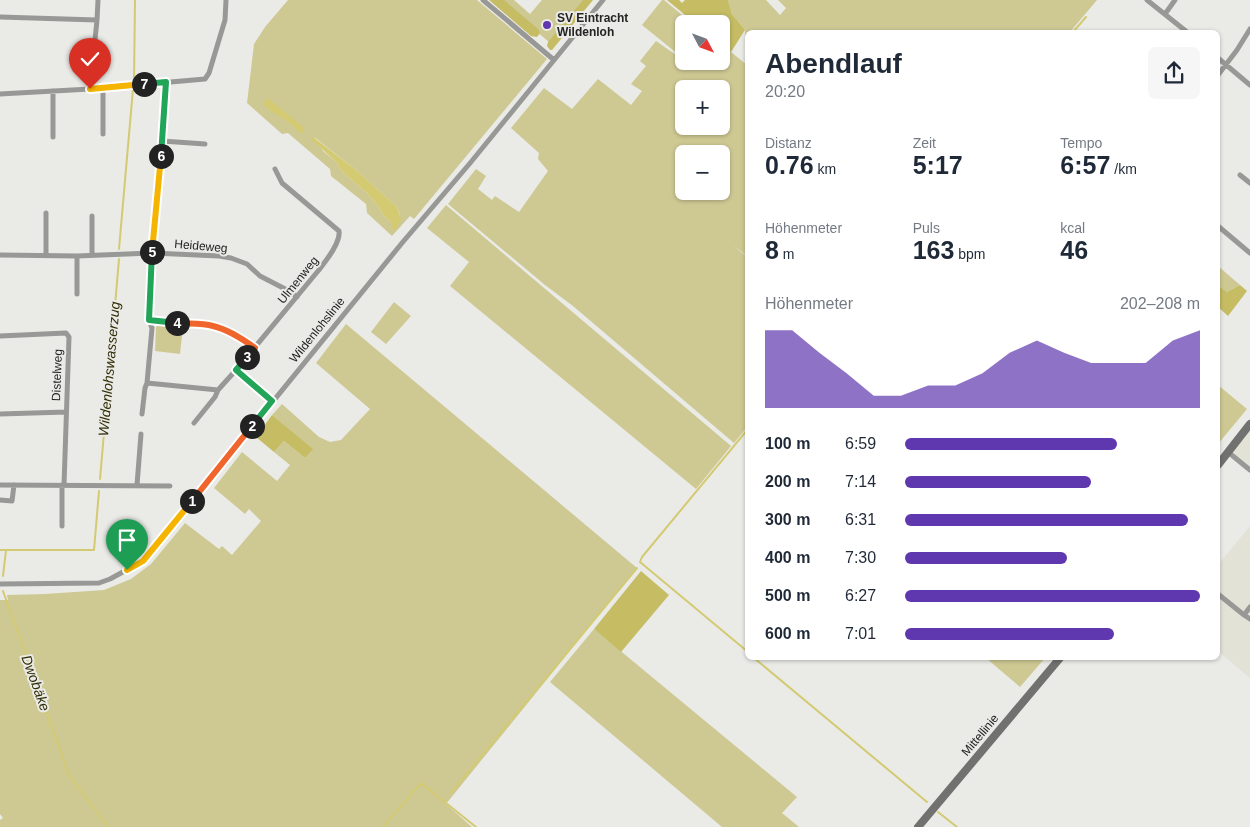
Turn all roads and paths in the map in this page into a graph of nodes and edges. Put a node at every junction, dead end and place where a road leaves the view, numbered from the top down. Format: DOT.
graph roads {
  1 [pos="98,0"];
  2 [pos="226,0"];
  3 [pos="483,0"];
  4 [pos="604,0"];
  5 [pos="1147,0"];
  6 [pos="1175,0"];
  7 [pos="1165,14"];
  8 [pos="0,17"];
  9 [pos="97,20"];
  10 [pos="1250,29"];
  11 [pos="1185,30"];
  12 [pos="554,60"];
  13 [pos="1220,60"];
  14 [pos="1226,64"];
  15 [pos="1220,72"];
  16 [pos="166,82"];
  17 [pos="1250,85"];
  18 [pos="103,88"];
  19 [pos="90,89"];
  20 [pos="53,91"];
  21 [pos="0,94"];
  22 [pos="103,134"];
  23 [pos="53,137"];
  24 [pos="162,141"];
  25 [pos="205,144"];
  26 [pos="275,170"];
  27 [pos="1240,175"];
  28 [pos="1250,183"];
  29 [pos="46,213"];
  30 [pos="92,216"];
  31 [pos="1220,228"];
  32 [pos="152,252"];
  33 [pos="1250,253"];
  34 [pos="0,255"];
  35 [pos="46,255"];
  36 [pos="92,255"];
  37 [pos="77,256"];
  38 [pos="77,294"];
  39 [pos="297,297"];
  40 [pos="149,320"];
  41 [pos="0,336"];
  42 [pos="255,348"];
  43 [pos="236,370"];
  44 [pos="147,383"];
  45 [pos="218,390"];
  46 [pos="272,401"];
  47 [pos="66,412"];
  48 [pos="0,414"];
  49 [pos="142,414"];
  50 [pos="194,423"];
  51 [pos="1250,424"];
  52 [pos="141,434"];
  53 [pos="1228,452"];
  54 [pos="1220,462"];
  55 [pos="1250,470"];
  56 [pos="0,485"];
  57 [pos="14,485"];
  58 [pos="63,485"];
  59 [pos="136,485"];
  60 [pos="170,486"];
  61 [pos="0,500"];
  62 [pos="62,526"];
  63 [pos="0,584"];
  64 [pos="1220,596"];
  65 [pos="1250,607"];
  66 [pos="1244,615"];
  67 [pos="1250,619"];
  68 [pos="1058,660"];
  69 [pos="918,827"];
  1 -- 9 [label="street"];
  2 -- 16 [label="street"];
  3 -- 12 [label="street"];
  4 -- 12 [label="street, Wildenlohslinie"];
  5 -- 7 [label="street"];
  6 -- 7 [label="street"];
  7 -- 11 [label="street"];
  8 -- 9 [label="street"];
  9 -- 19 [label="street"];
  10 -- 14 [label="street"];
  12 -- 46 [label="street, Wildenlohslinie"];
  13 -- 14 [label="street"];
  14 -- 15 [label="street"];
  14 -- 17 [label="street"];
  16 -- 18 [label="street"];
  16 -- 24 [label="street"];
  18 -- 19 [label="street"];
  18 -- 22 [label="street"];
  19 -- 20 [label="street"];
  20 -- 21 [label="street"];
  20 -- 23 [label="street"];
  24 -- 25 [label="street"];
  24 -- 32 [label="street"];
  26 -- 39 [label="street, Ulmenweg"];
  27 -- 28 [label="street"];
  29 -- 35 [label="street"];
  30 -- 36 [label="street"];
  31 -- 33 [label="street"];
  32 -- 36 [label="street, Heideweg"];
  32 -- 39 [label="street, Heideweg"];
  32 -- 40 [label="street"];
  34 -- 35 [label="street, Heideweg"];
  35 -- 37 [label="street, Heideweg"];
  36 -- 37 [label="street, Heideweg"];
  37 -- 38 [label="street"];
  39 -- 42 [label="street, Ulmenweg"];
  40 -- 42 [label="street"];
  40 -- 44 [label="street"];
  41 -- 47 [label="street, Distelweg"];
  42 -- 43 [label="street, Ulmenweg"];
  43 -- 45 [label="street, Ulmenweg"];
  43 -- 46 [label="street"];
  44 -- 45 [label="street"];
  44 -- 49 [label="street"];
  45 -- 50 [label="street, Ulmenweg"];
  46 -- 63 [label="street, Wildenlohslinie"];
  47 -- 48 [label="street"];
  47 -- 58 [label="street, Distelweg"];
  51 -- 53 [label="street"];
  52 -- 59 [label="street"];
  53 -- 54 [label="street"];
  53 -- 55 [label="street"];
  56 -- 57 [label="street"];
  57 -- 58 [label="street"];
  57 -- 61 [label="street"];
  58 -- 59 [label="street"];
  58 -- 62 [label="street, Distelweg"];
  59 -- 60 [label="street"];
  64 -- 66 [label="street"];
  65 -- 66 [label="street"];
  66 -- 67 [label="street"];
  68 -- 69 [label="street, Mittellinie"];
}
